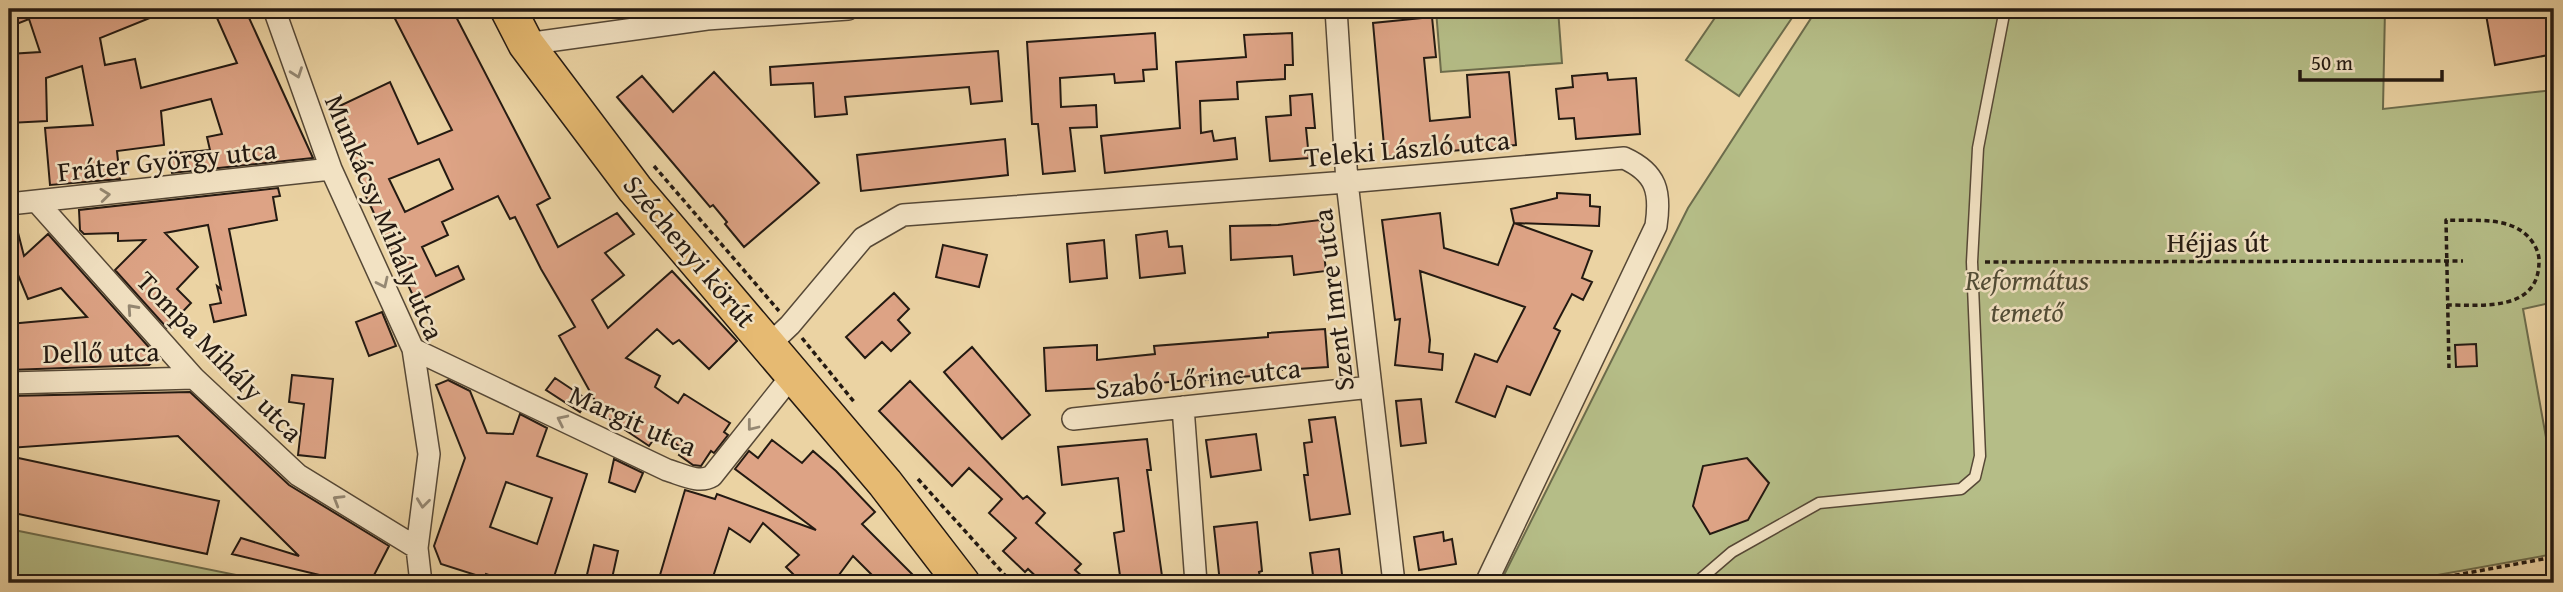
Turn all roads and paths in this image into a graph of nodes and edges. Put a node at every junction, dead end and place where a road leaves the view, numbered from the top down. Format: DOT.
graph roads {
  1 [pos="274,9"];
  2 [pos="508,9"];
  3 [pos="848,9"];
  4 [pos="1336,9"];
  5 [pos="2005,9"];
  6 [pos="706,14"];
  7 [pos="526,44"];
  8 [pos="647,158"];
  9 [pos="331,169"];
  10 [pos="1347,182"];
  11 [pos="10,200"];
  12 [pos="38,202"];
  13 [pos="2446,261"];
  14 [pos="2463,261"];
  15 [pos="1972,262"];
  16 [pos="2447,305"];
  17 [pos="780,335"];
  18 [pos="413,349"];
  19 [pos="2449,368"];
  20 [pos="794,373"];
  21 [pos="194,378"];
  22 [pos="9,383"];
  23 [pos="1371,387"];
  24 [pos="1183,407"];
  25 [pos="859,408"];
  26 [pos="1073,419"];
  27 [pos="898,476"];
  28 [pos="417,548"];
  29 [pos="2554,557"];
  30 [pos="426,581"];
  31 [pos="962,583"];
  32 [pos="983,583"];
  33 [pos="1012,583"];
  34 [pos="1196,583"];
  35 [pos="1394,583"];
  36 [pos="1486,583"];
  37 [pos="1696,583"];
  38 [pos="2413,583"];
  1 -- 9 [label="street, Munkácsy Mihály utca, one-way"];
  2 -- 7 [label="main road, Széchenyi körút"];
  3 -- 6 [label="street"];
  4 -- 10 [label="street, Szent Imre utca"];
  5 -- 15 [label="lane"];
  6 -- 7 [label="street"];
  7 -- 17 [label="main road, Széchenyi körút"];
  8 -- 17 [label="path"];
  12 -- 9 [label="street, Fráter György utca, one-way"];
  9 -- 18 [label="street, Munkácsy Mihály utca, one-way"];
  10 -- 17 [label="street, Teleki László utca"];
  10 -- 23 [label="street, Szent Imre utca"];
  10 -- 36 [label="street, Teleki László utca"];
  11 -- 12 [label="street, Fráter György utca"];
  21 -- 12 [label="street, Tompa Mihály utca, one-way"];
  13 -- 14 [label="path, Héjjas út"];
  13 -- 15 [label="path, Héjjas út"];
  13 -- 16 [label="path"];
  13 -- 16 [label="path"];
  15 -- 37 [label="lane"];
  16 -- 19 [label="path"];
  17 -- 20 [label="main road, Széchenyi körút"];
  17 -- 25 [label="path"];
  20 -- 18 [label="street, Margit utca, one-way"];
  18 -- 28 [label="street, Munkácsy Mihály utca, one-way"];
  20 -- 27 [label="main road, Széchenyi körút"];
  21 -- 22 [label="street, Dellő utca"];
  28 -- 21 [label="street, Tompa Mihály utca, one-way"];
  23 -- 24 [label="street, Szabó Lőrinc utca"];
  23 -- 35 [label="street, Szent Imre utca"];
  24 -- 26 [label="street, Szabó Lőrinc utca"];
  24 -- 34 [label="street"];
  27 -- 31 [label="main road, Széchenyi körút"];
  27 -- 32 [label="main road, Széchenyi körút"];
  27 -- 33 [label="path"];
  28 -- 30 [label="street, Munkácsy Mihály utca"];
  29 -- 38 [label="path"];
}
